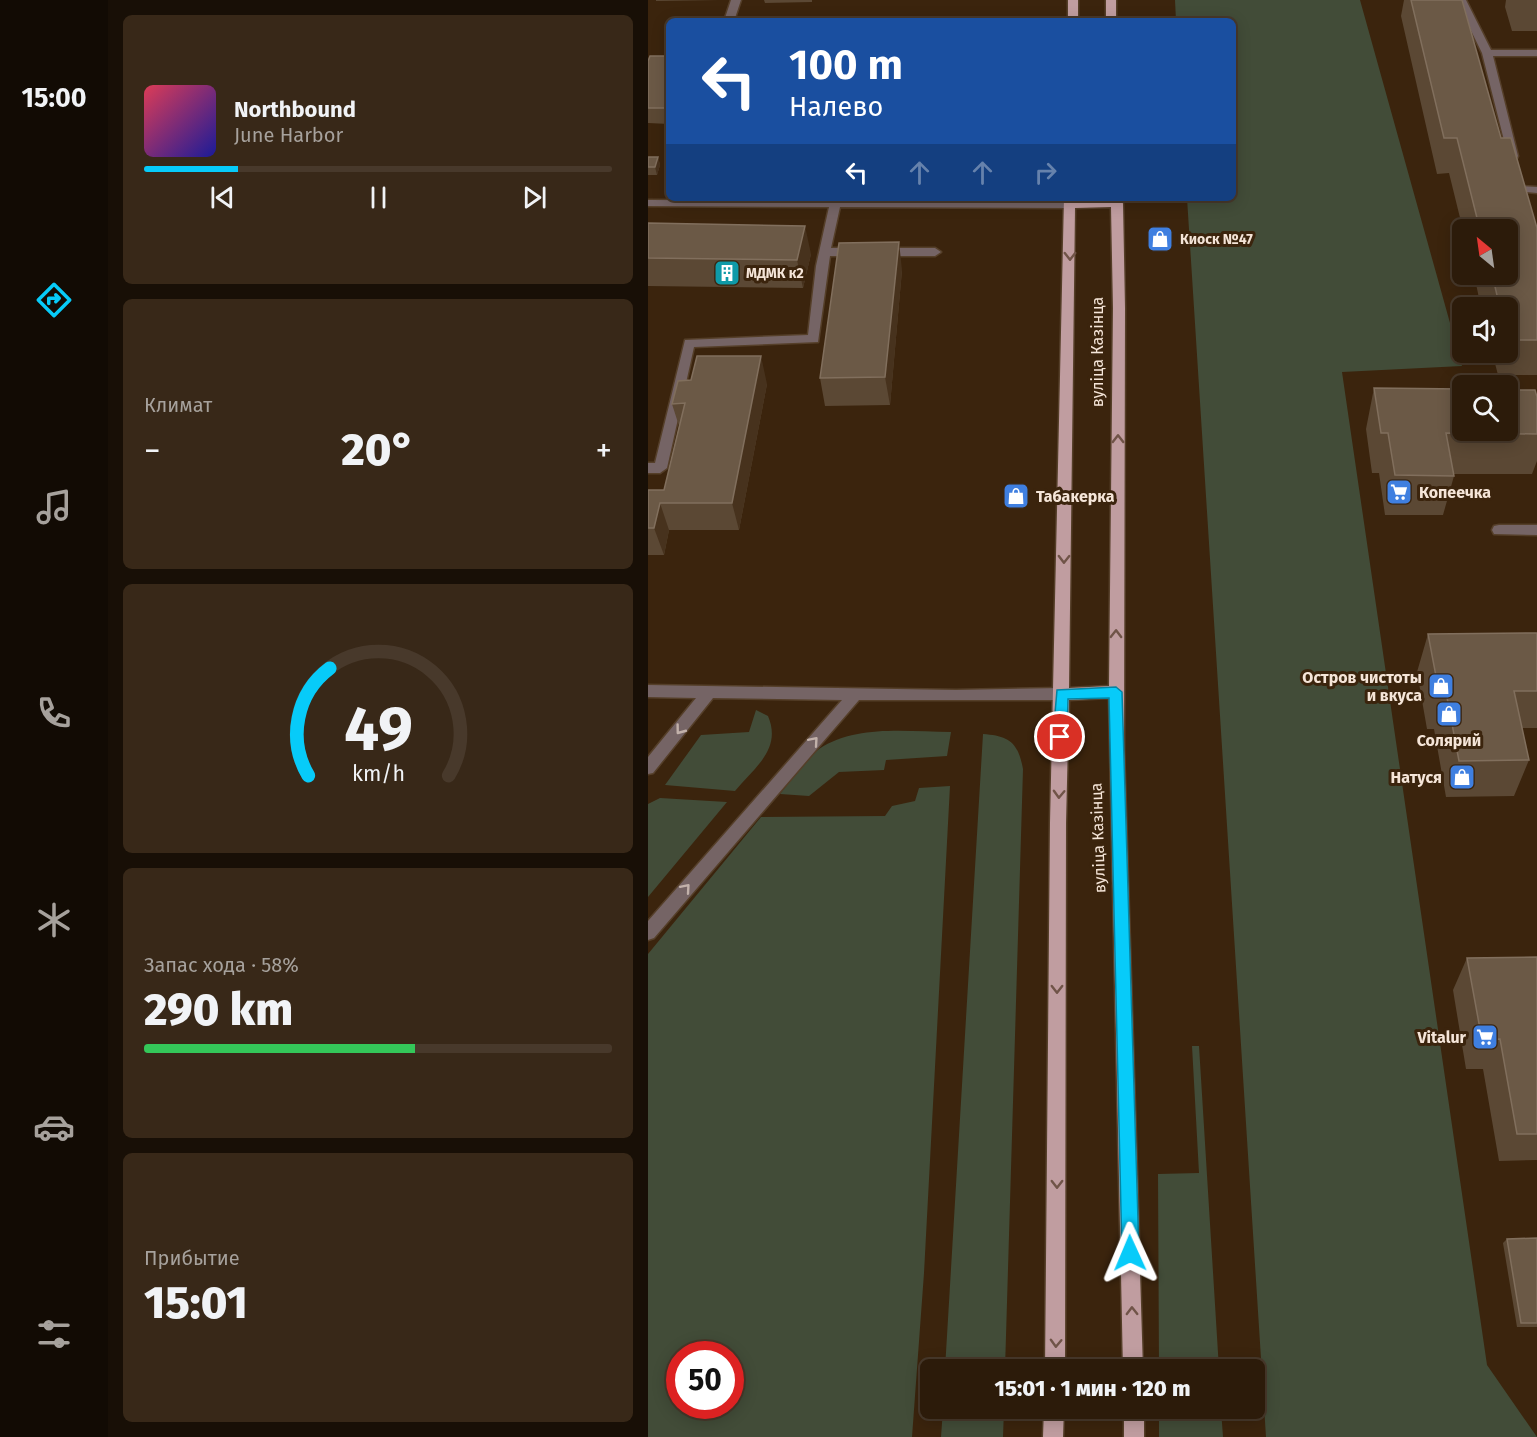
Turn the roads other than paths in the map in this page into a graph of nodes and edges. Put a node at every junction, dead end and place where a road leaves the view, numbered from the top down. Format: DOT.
graph roads {
  1 [pos="736,0"];
  2 [pos="1074,0"];
  3 [pos="1111,0"];
  4 [pos="1461,0"];
  5 [pos="730,18"];
  6 [pos="1073,18"];
  7 [pos="1111,18"];
  8 [pos="1486,53"];
  9 [pos="1537,53"];
  10 [pos="1537,190"];
  11 [pos="673,201"];
  12 [pos="1070,201"];
  13 [pos="1117,201"];
  14 [pos="648,203"];
  15 [pos="835,204"];
  16 [pos="825,252"];
  17 [pos="935,252"];
  18 [pos="648,468"];
  19 [pos="1499,530"];
  20 [pos="1537,530"];
  21 [pos="648,691"];
  22 [pos="710,691"];
  23 [pos="1116,692"];
  24 [pos="1062,693"];
  25 [pos="855,695"];
  26 [pos="648,768"];
  27 [pos="648,933"];
  28 [pos="1055,1359"];
  29 [pos="1133,1359"];
  30 [pos="1054,1419"];
  31 [pos="1134,1419"];
  32 [pos="1053,1437"];
  33 [pos="1134,1437"];
  1 -- 5 [label="lane"];
  2 -- 6 [label="main road"];
  3 -- 7 [label="main road"];
  4 -- 8 [label="lane"];
  8 -- 9 [label="lane"];
  8 -- 10 [label="lane"];
  11 -- 14 [label="lane"];
  11 -- 15 [label="lane"];
  12 -- 13 [label="main road"];
  12 -- 15 [label="lane"];
  12 -- 24 [label="main road, вуліца Казінца, one-way"];
  23 -- 13 [label="main road, вуліца Казінца, one-way"];
  15 -- 16 [label="lane"];
  16 -- 17 [label="lane"];
  16 -- 18 [label="lane"];
  19 -- 20 [label="lane"];
  21 -- 22 [label="lane"];
  22 -- 25 [label="lane"];
  22 -- 26 [label="lane, one-way"];
  23 -- 24 [label="main road"];
  29 -- 23 [label="main road, вуліца Казінца, one-way"];
  24 -- 25 [label="lane"];
  24 -- 28 [label="main road, вуліца Казінца, one-way"];
  27 -- 25 [label="lane, one-way"];
  30 -- 32 [label="main road"];
  31 -- 33 [label="main road"];
}
